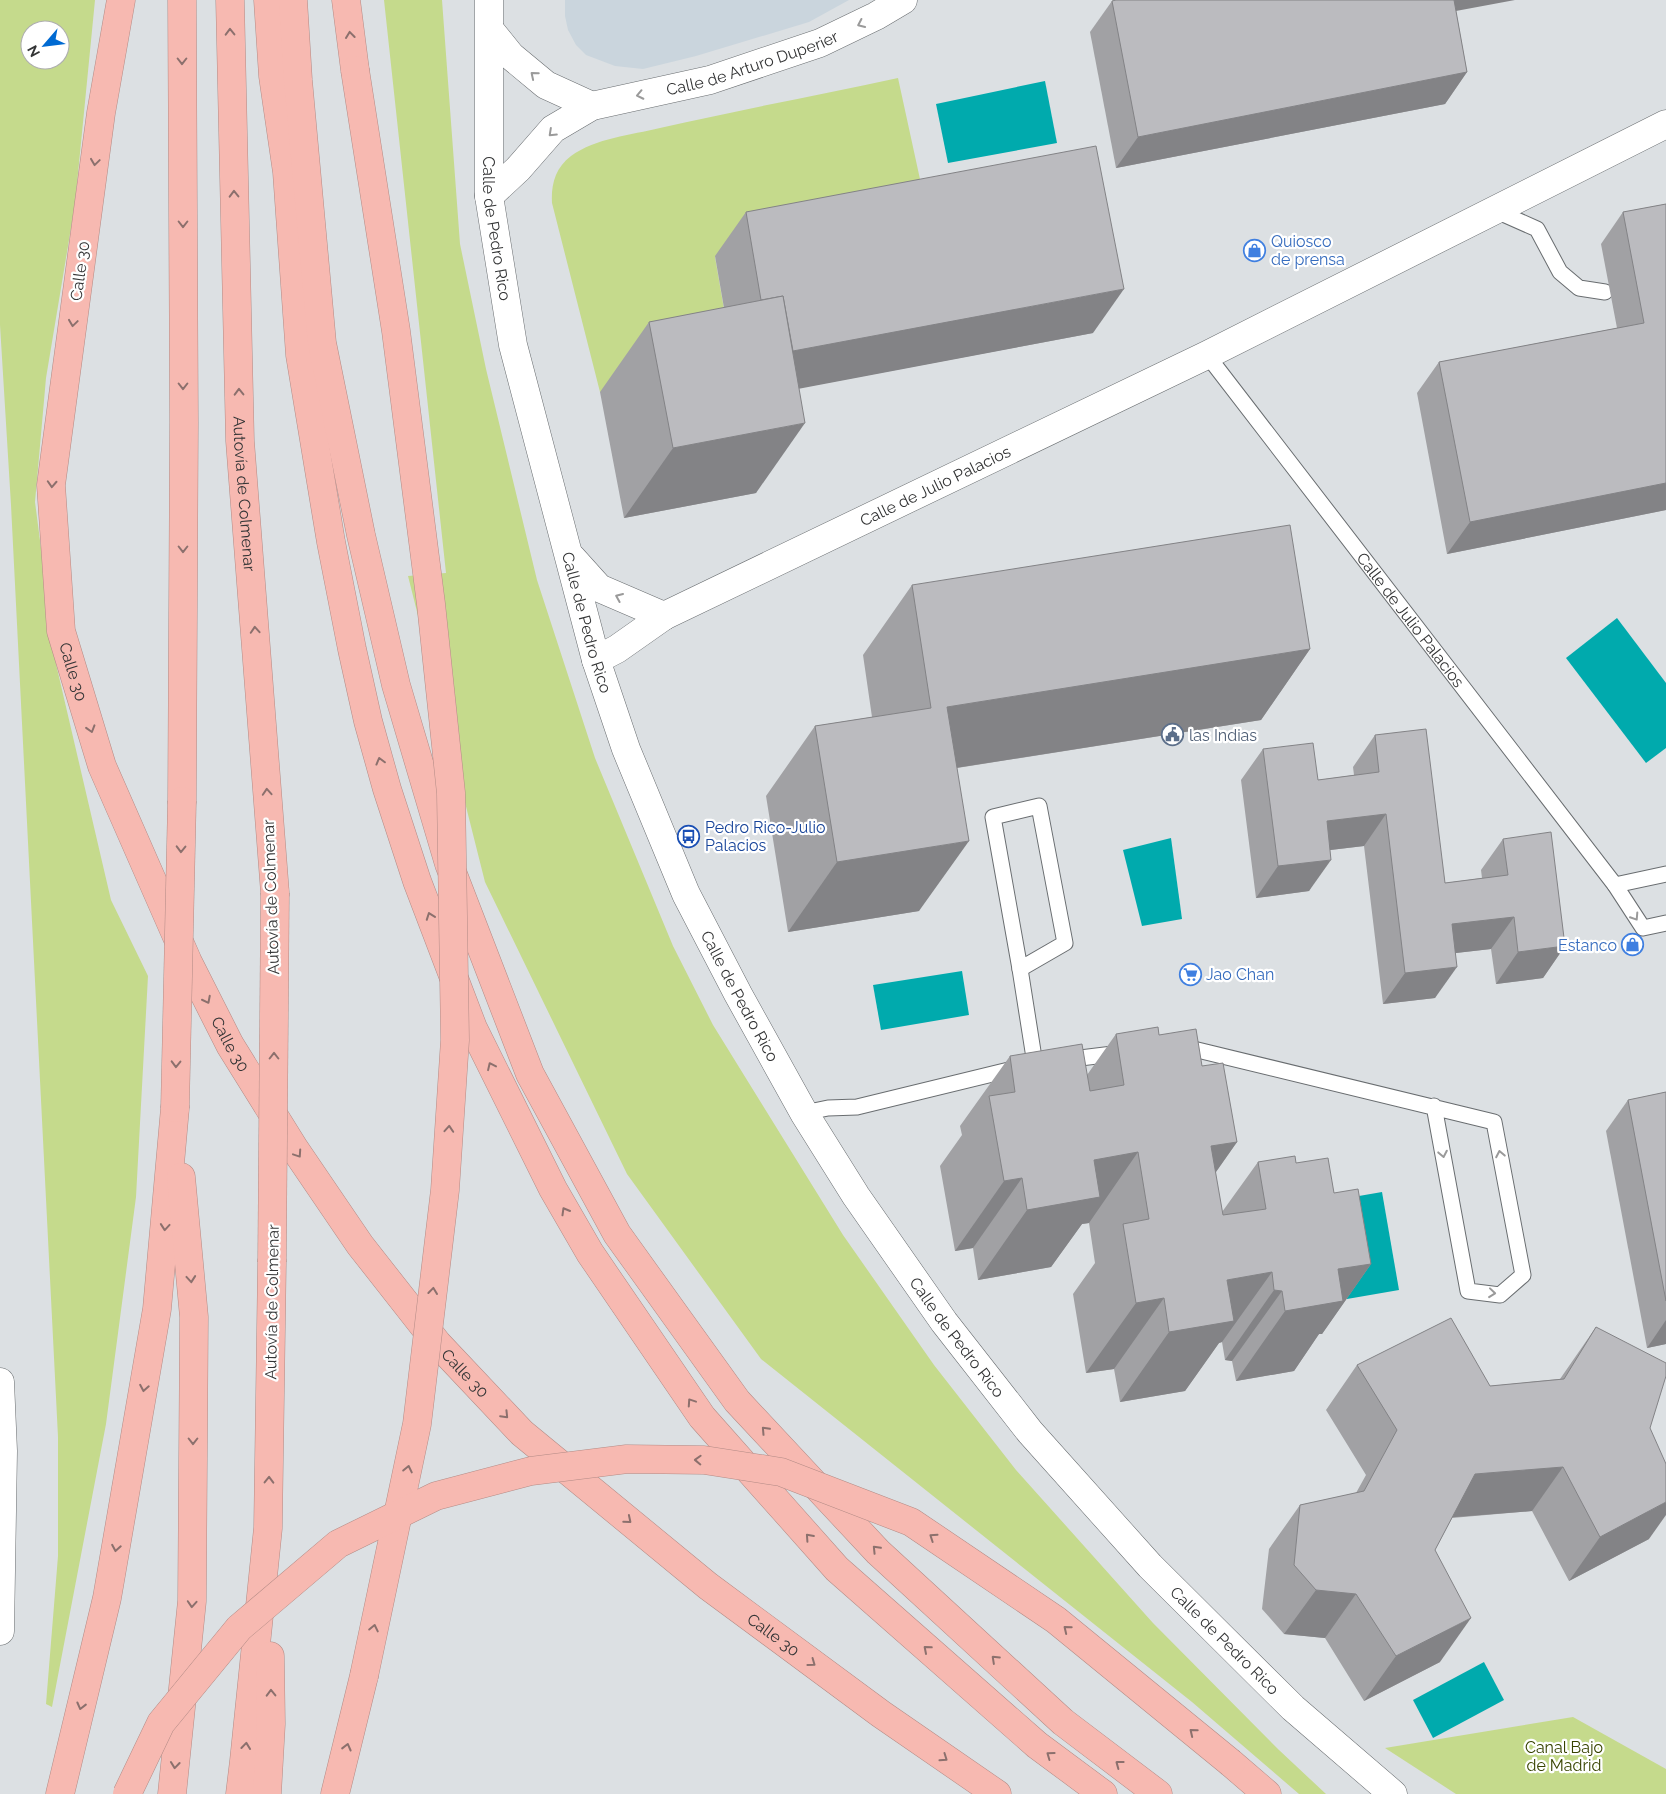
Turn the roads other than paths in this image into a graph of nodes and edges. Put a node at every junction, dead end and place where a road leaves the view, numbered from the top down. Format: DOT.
graph roads {
  1 [pos="103,0"];
  2 [pos="121,0"];
  3 [pos="230,0"];
  4 [pos="268,0"];
  5 [pos="294,0"];
  6 [pos="346,0"];
  7 [pos="489,0"];
  8 [pos="904,0"];
  9 [pos="182,4"];
  10 [pos="490,30"];
  11 [pos="592,106"];
  12 [pos="101,113"];
  13 [pos="1666,124"];
  14 [pos="489,196"];
  15 [pos="1494,210"];
  16 [pos="1606,292"];
  17 [pos="1207,355"];
  18 [pos="568,552"];
  19 [pos="664,616"];
  20 [pos="596,660"];
  21 [pos="1666,874"];
  22 [pos="1615,885"];
  23 [pos="1666,923"];
  24 [pos="1020,969"];
  25 [pos="1169,1047"];
  26 [pos="1131,1052"];
  27 [pos="1035,1064"];
  28 [pos="1434,1106"];
  29 [pos="175,1108"];
  30 [pos="804,1113"];
  31 [pos="0,1382"];
  32 [pos="0,1418"];
  33 [pos="268,1528"];
  34 [pos="0,1627"];
  35 [pos="60,1794"];
  36 [pos="128,1794"];
  37 [pos="172,1794"];
  38 [pos="240,1794"];
  39 [pos="267,1794"];
  40 [pos="335,1794"];
  41 [pos="997,1794"];
  42 [pos="1103,1794"];
  43 [pos="1158,1794"];
  44 [pos="1268,1794"];
  45 [pos="1393,1794"];
  1 -- 12 [label="highway"];
  2 -- 12 [label="highway, Calle 30"];
  33 -- 3 [label="highway, Autovía de Colmenar, one-way, bridge"];
  42 -- 4 [label="highway, one-way"];
  43 -- 5 [label="highway, one-way"];
  40 -- 6 [label="highway, one-way, bridge"];
  7 -- 10 [label="street, Calle de Pedro Rico"];
  8 -- 11 [label="street, Calle de Arturo Duperier, one-way"];
  9 -- 29 [label="highway, one-way, bridge"];
  11 -- 10 [label="street, one-way"];
  10 -- 14 [label="street, Calle de Pedro Rico"];
  11 -- 14 [label="street, Calle de Arturo Duperier, one-way"];
  12 -- 41 [label="highway, Calle 30, one-way"];
  13 -- 15 [label="street, Calle de Julio Palacios"];
  14 -- 18 [label="street, Calle de Pedro Rico"];
  15 -- 16 [label="lane"];
  15 -- 17 [label="street, Calle de Julio Palacios"];
  17 -- 19 [label="street, Calle de Julio Palacios"];
  17 -- 22 [label="lane, Calle de Julio Palacios"];
  19 -- 18 [label="street, one-way"];
  18 -- 20 [label="street, Calle de Pedro Rico"];
  19 -- 20 [label="street, Calle de Julio Palacios"];
  20 -- 30 [label="street, Calle de Pedro Rico"];
  21 -- 22 [label="lane"];
  22 -- 23 [label="lane, Calle de Julio Palacios, one-way"];
  24 -- 24 [label="lane"];
  24 -- 27 [label="lane"];
  25 -- 28 [label="lane"];
  26 -- 27 [label="lane"];
  27 -- 30 [label="lane"];
  28 -- 28 [label="lane, one-way"];
  29 -- 35 [label="highway, one-way"];
  29 -- 37 [label="highway, one-way"];
  30 -- 45 [label="street, Calle de Pedro Rico"];
  31 -- 32 [label="street"];
  32 -- 34 [label="street"];
  38 -- 33 [label="highway, Autovía de Colmenar, one-way"];
  39 -- 33 [label="highway, one-way"];
  44 -- 36 [label="highway, one-way, bridge"];
}
